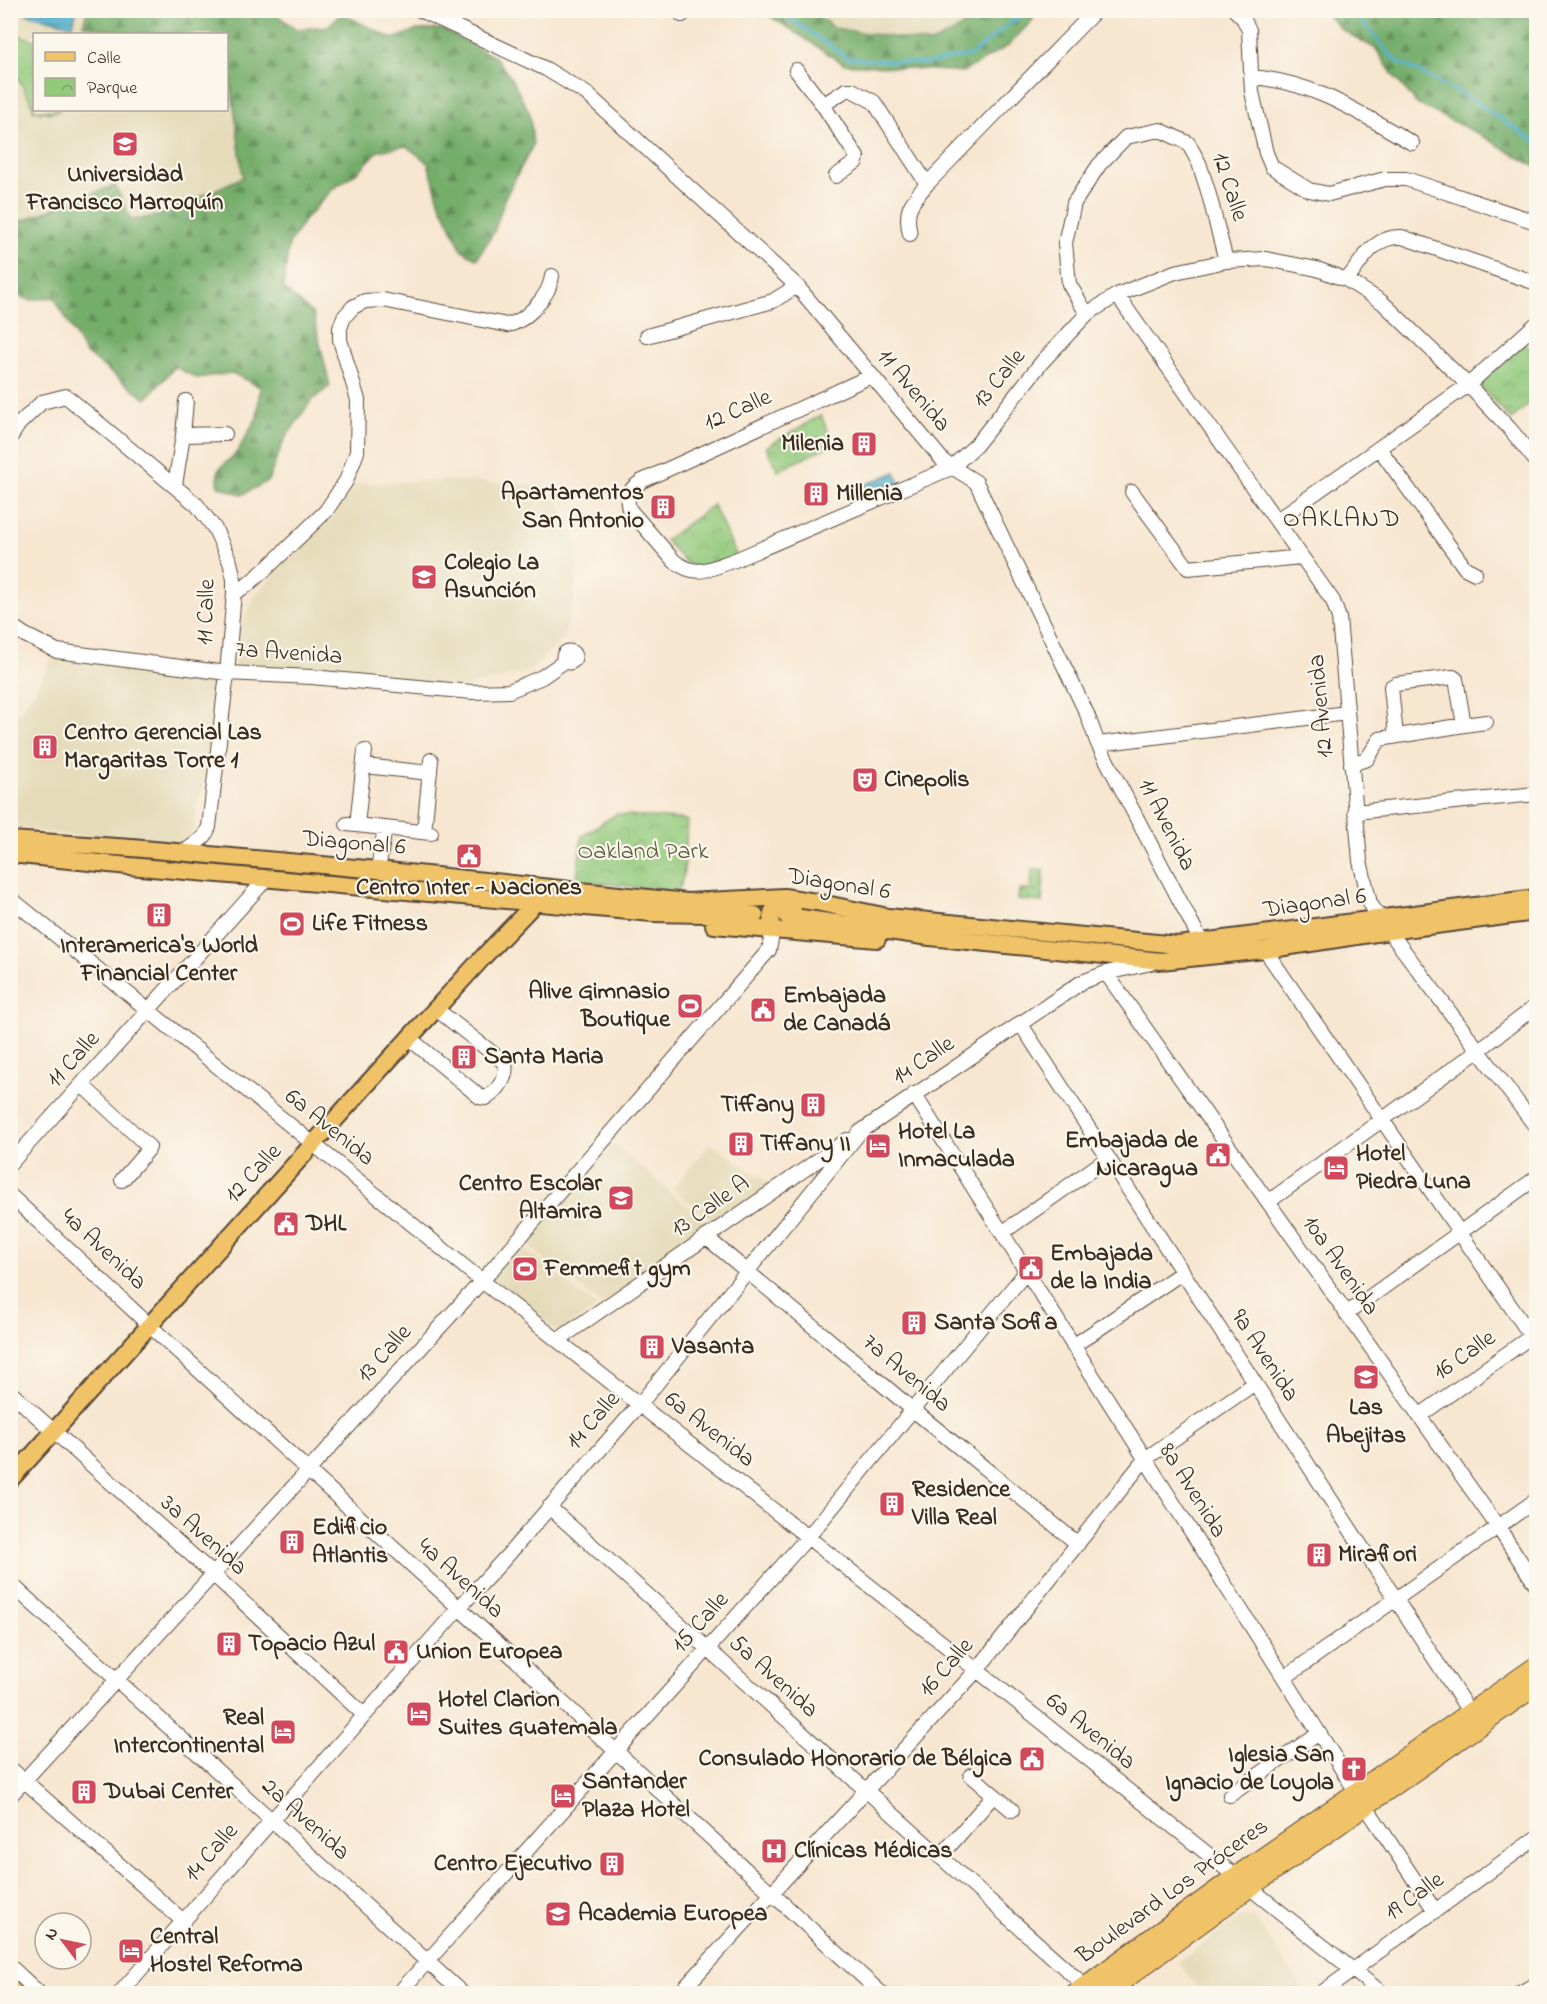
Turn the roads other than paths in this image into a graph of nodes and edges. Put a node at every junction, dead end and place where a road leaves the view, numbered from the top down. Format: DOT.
graph roads {
  1 [pos="1096,10"];
  2 [pos="1235,10"];
  3 [pos="421,11"];
  4 [pos="796,70"];
  5 [pos="1251,77"];
  6 [pos="823,105"];
  7 [pos="1412,142"];
  8 [pos="836,176"];
  9 [pos="927,183"];
  10 [pos="1536,222"];
  11 [pos="910,234"];
  12 [pos="1226,261"];
  13 [pos="552,276"];
  14 [pos="1347,280"];
  15 [pos="1536,283"];
  16 [pos="797,286"];
  17 [pos="1117,295"];
  18 [pos="1087,314"];
  19 [pos="1536,324"];
  20 [pos="647,336"];
  21 [pos="871,376"];
  22 [pos="1468,385"];
  23 [pos="186,401"];
  24 [pos="225,434"];
  25 [pos="183,435"];
  26 [pos="10,438"];
  27 [pos="1379,448"];
  28 [pos="1536,461"];
  29 [pos="951,468"];
  30 [pos="175,485"];
  31 [pos="1132,492"];
  32 [pos="1277,520"];
  33 [pos="1301,557"];
  34 [pos="691,571"];
  35 [pos="1475,573"];
  36 [pos="234,593"];
  37 [pos="10,625"];
  38 [pos="565,661"];
  39 [pos="227,673"];
  40 [pos="1347,713"];
  41 [pos="1486,722"];
  42 [pos="1464,725"];
  43 [pos="1396,736"];
  44 [pos="1098,744"];
  45 [pos="365,751"];
  46 [pos="1351,764"];
  47 [pos="364,766"];
  48 [pos="1536,794"];
  49 [pos="1355,812"];
  50 [pos="384,828"];
  51 [pos="10,830"];
  52 [pos="10,840"];
  53 [pos="132,848"];
  54 [pos="183,853"];
  55 [pos="10,854"];
  56 [pos="378,870"];
  57 [pos="267,878"];
  58 [pos="473,880"];
  59 [pos="10,898"];
  60 [pos="1536,898"];
  61 [pos="496,899"];
  62 [pos="535,903"];
  63 [pos="1536,912"];
  64 [pos="871,915"];
  65 [pos="787,916"];
  66 [pos="762,924"];
  67 [pos="1385,925"];
  68 [pos="506,933"];
  69 [pos="930,937"];
  70 [pos="1202,943"];
  71 [pos="1265,950"];
  72 [pos="1161,962"];
  73 [pos="1106,972"];
  74 [pos="1536,1006"];
  75 [pos="436,1009"];
  76 [pos="149,1011"];
  77 [pos="1020,1023"];
  78 [pos="409,1038"];
  79 [pos="1479,1050"];
  80 [pos="82,1085"];
  81 [pos="914,1094"];
  82 [pos="1382,1119"];
  83 [pos="1536,1127"];
  84 [pos="860,1132"];
  85 [pos="314,1144"];
  86 [pos="1108,1158"];
  87 [pos="829,1159"];
  88 [pos="10,1164"];
  89 [pos="1536,1178"];
  90 [pos="122,1180"];
  91 [pos="778,1188"];
  92 [pos="10,1195"];
  93 [pos="1268,1202"];
  94 [pos="799,1207"];
  95 [pos="1002,1233"];
  96 [pos="1460,1233"];
  97 [pos="706,1237"];
  98 [pos="747,1271"];
  99 [pos="1026,1272"];
  100 [pos="1183,1272"];
  101 [pos="482,1281"];
  102 [pos="1346,1314"];
  103 [pos="149,1325"];
  104 [pos="1535,1337"];
  105 [pos="558,1340"];
  106 [pos="1073,1346"];
  107 [pos="1255,1383"];
  108 [pos="10,1392"];
  109 [pos="640,1404"];
  110 [pos="912,1409"];
  111 [pos="1419,1416"];
  112 [pos="54,1431"];
  113 [pos="1145,1459"];
  114 [pos="309,1470"];
  115 [pos="10,1480"];
  116 [pos="1536,1500"];
  117 [pos="549,1506"];
  118 [pos="1497,1527"];
  119 [pos="808,1537"];
  120 [pos="1078,1544"];
  121 [pos="213,1574"];
  122 [pos="10,1583"];
  123 [pos="1536,1585"];
  124 [pos="1396,1600"];
  125 [pos="459,1608"];
  126 [pos="708,1649"];
  127 [pos="1536,1667"];
  128 [pos="977,1670"];
  129 [pos="1284,1678"];
  130 [pos="117,1680"];
  131 [pos="1536,1685"];
  132 [pos="1470,1713"];
  133 [pos="364,1715"];
  134 [pos="1319,1733"];
  135 [pos="616,1751"];
  136 [pos="10,1768"];
  137 [pos="970,1775"];
  138 [pos="25,1780"];
  139 [pos="866,1791"];
  140 [pos="993,1795"];
  141 [pos="1230,1795"];
  142 [pos="10,1796"];
  143 [pos="1361,1799"];
  144 [pos="1012,1810"];
  145 [pos="271,1820"];
  146 [pos="1536,1838"];
  147 [pos="945,1851"];
  148 [pos="1242,1883"];
  149 [pos="772,1893"];
  150 [pos="1435,1911"];
  151 [pos="183,1921"];
  152 [pos="427,1962"];
  153 [pos="10,1965"];
  154 [pos="1352,1970"];
  155 [pos="1536,1984"];
  156 [pos="10,1988"];
  157 [pos="1080,1990"];
  158 [pos="16,1994"];
  159 [pos="40,1994"];
  160 [pos="119,1994"];
  161 [pos="398,1994"];
  162 [pos="463,1994"];
  163 [pos="680,1994"];
  164 [pos="882,1994"];
  165 [pos="1104,1994"];
  166 [pos="1320,1994"];
  167 [pos="1383,1994"];
  168 [pos="1518,1994"];
  1 -- 9 [label="street"];
  2 -- 5 [label="street"];
  3 -- 16 [label="street, 11 Avenida"];
  4 -- 6 [label="street"];
  5 -- 7 [label="street"];
  5 -- 10 [label="street"];
  6 -- 8 [label="street"];
  6 -- 9 [label="street"];
  9 -- 11 [label="street"];
  12 -- 14 [label="street, 13 Calle"];
  12 -- 17 [label="street, 13 Calle"];
  12 -- 18 [label="street, 12 Calle"];
  13 -- 36 [label="street"];
  14 -- 15 [label="street"];
  14 -- 22 [label="street, 13 Calle"];
  16 -- 20 [label="street"];
  16 -- 21 [label="street, 11 Avenida"];
  17 -- 18 [label="street, 13 Calle"];
  17 -- 32 [label="street, 12 Avenida"];
  18 -- 29 [label="street, 13 Calle"];
  19 -- 22 [label="street"];
  21 -- 29 [label="street, 11 Avenida"];
  21 -- 34 [label="street, 12 Calle"];
  22 -- 27 [label="street"];
  22 -- 28 [label="street, 13 Calle"];
  23 -- 25 [label="street"];
  24 -- 25 [label="street"];
  25 -- 30 [label="street"];
  26 -- 30 [label="street, 11 Calle"];
  27 -- 32 [label="street"];
  27 -- 35 [label="street"];
  29 -- 34 [label="street, 13 Calle"];
  29 -- 44 [label="street, 11 Avenida"];
  30 -- 36 [label="street, 11 Calle"];
  31 -- 33 [label="street"];
  32 -- 33 [label="street, 12 Avenida"];
  33 -- 40 [label="street, 12 Avenida"];
  36 -- 39 [label="street, 11 Calle"];
  37 -- 39 [label="street, 7a Avenida"];
  38 -- 39 [label="street, 7a Avenida"];
  39 -- 54 [label="street, 11 Calle"];
  40 -- 44 [label="street"];
  40 -- 46 [label="street, 12 Avenida"];
  41 -- 42 [label="street"];
  42 -- 43 [label="street"];
  42 -- 43 [label="street"];
  43 -- 46 [label="street"];
  44 -- 70 [label="street, 11 Avenida"];
  45 -- 47 [label="street"];
  46 -- 49 [label="street, 12 Avenida"];
  47 -- 50 [label="street"];
  47 -- 50 [label="street"];
  48 -- 49 [label="street"];
  49 -- 67 [label="street, 12 Avenida"];
  50 -- 56 [label="street"];
  51 -- 53 [label="main road"];
  52 -- 53 [label="main road, Diagonal 6"];
  53 -- 54 [label="main road, Diagonal 6"];
  54 -- 56 [label="main road, Diagonal 6"];
  55 -- 57 [label="main road, Diagonal 6"];
  56 -- 58 [label="main road, Diagonal 6"];
  57 -- 61 [label="main road, Diagonal 6"];
  57 -- 76 [label="street, 11 Calle"];
  58 -- 61 [label="main road"];
  58 -- 64 [label="main road, Diagonal 6"];
  59 -- 76 [label="street, 6a Avenida"];
  60 -- 67 [label="main road, Diagonal 6"];
  61 -- 62 [label="main road, Diagonal 6"];
  61 -- 68 [label="main road"];
  62 -- 66 [label="main road, Diagonal 6"];
  62 -- 68 [label="main road, 12 Calle"];
  63 -- 67 [label="main road, Diagonal 6"];
  64 -- 66 [label="main road"];
  64 -- 70 [label="main road, Diagonal 6"];
  65 -- 69 [label="main road, Diagonal 6"];
  66 -- 69 [label="main road, Diagonal 6"];
  66 -- 101 [label="street, 13 Calle"];
  67 -- 70 [label="main road, Diagonal 6"];
  67 -- 71 [label="main road, Diagonal 6"];
  67 -- 79 [label="street, 12 Avenida"];
  68 -- 75 [label="main road, 12 Calle"];
  69 -- 72 [label="main road, Diagonal 6"];
  71 -- 72 [label="main road, Diagonal 6"];
  71 -- 82 [label="street"];
  72 -- 73 [label="street, 14 Calle"];
  73 -- 77 [label="street, 14 Calle"];
  73 -- 93 [label="street, 10a Avenida"];
  74 -- 79 [label="street"];
  75 -- 78 [label="main road, 12 Calle"];
  75 -- 78 [label="street"];
  76 -- 80 [label="street, 11 Calle"];
  76 -- 85 [label="street, 6a Avenida"];
  77 -- 81 [label="street, 14 Calle"];
  77 -- 86 [label="street, 9a Avenida"];
  78 -- 85 [label="main road, 12 Calle"];
  79 -- 82 [label="street"];
  79 -- 83 [label="street, 12 Avenida"];
  80 -- 88 [label="street, 11 Calle"];
  80 -- 90 [label="street"];
  81 -- 84 [label="street, 14 Calle"];
  81 -- 95 [label="street, 8a Avenida"];
  82 -- 93 [label="street"];
  82 -- 96 [label="street"];
  84 -- 87 [label="street, 13 Calle A"];
  85 -- 101 [label="street, 6a Avenida"];
  85 -- 103 [label="main road, 12 Calle"];
  86 -- 95 [label="street"];
  86 -- 100 [label="street, 9a Avenida"];
  87 -- 91 [label="street, 13 Calle A"];
  87 -- 94 [label="street, 14 Calle"];
  89 -- 96 [label="street"];
  91 -- 94 [label="street"];
  91 -- 97 [label="street, 13 Calle A"];
  92 -- 103 [label="street, 4a Avenida"];
  93 -- 102 [label="street, 10a Avenida"];
  94 -- 98 [label="street, 14 Calle"];
  95 -- 99 [label="street, 8a Avenida"];
  96 -- 102 [label="street"];
  96 -- 104 [label="street"];
  97 -- 98 [label="street, 7a Avenida"];
  97 -- 105 [label="street, 13 Calle A"];
  98 -- 109 [label="street, 14 Calle"];
  98 -- 110 [label="street, 7a Avenida"];
  99 -- 106 [label="street, 8a Avenida"];
  99 -- 110 [label="street, 15 Calle"];
  100 -- 106 [label="street"];
  100 -- 107 [label="street, 9a Avenida"];
  101 -- 105 [label="street, 6a Avenida"];
  101 -- 114 [label="street, 13 Calle"];
  102 -- 111 [label="street, 10a Avenida"];
  103 -- 112 [label="main road, 12 Calle"];
  103 -- 114 [label="street, 4a Avenida"];
  104 -- 111 [label="street, 16 Calle"];
  105 -- 109 [label="street, 6a Avenida"];
  106 -- 113 [label="street, 8a Avenida"];
  107 -- 113 [label="street, 16 Calle"];
  107 -- 124 [label="street, 9a Avenida"];
  108 -- 112 [label="street, 3a Avenida"];
  109 -- 117 [label="street, 14 Calle"];
  109 -- 119 [label="street, 6a Avenida"];
  110 -- 119 [label="street, 15 Calle"];
  110 -- 120 [label="street, 7a Avenida"];
  111 -- 118 [label="street, 10a Avenida"];
  112 -- 115 [label="main road, 12 Calle"];
  112 -- 121 [label="street, 3a Avenida"];
  113 -- 120 [label="street, 16 Calle"];
  113 -- 129 [label="street, 8a Avenida"];
  114 -- 121 [label="street, 13 Calle"];
  114 -- 125 [label="street, 4a Avenida"];
  116 -- 118 [label="street"];
  117 -- 125 [label="street, 14 Calle"];
  117 -- 126 [label="street, 5a Avenida"];
  118 -- 123 [label="street, 10a Avenida"];
  118 -- 124 [label="street"];
  119 -- 126 [label="street, 15 Calle"];
  119 -- 128 [label="street, 6a Avenida"];
  120 -- 128 [label="street, 16 Calle"];
  121 -- 130 [label="street, 13 Calle"];
  121 -- 133 [label="street, 3a Avenida"];
  122 -- 130 [label="street, 2a Avenida"];
  124 -- 129 [label="street"];
  124 -- 132 [label="street, 9a Avenida"];
  125 -- 133 [label="street, 14 Calle"];
  125 -- 135 [label="street, 4a Avenida"];
  126 -- 135 [label="street, 15 Calle"];
  126 -- 139 [label="street, 5a Avenida"];
  127 -- 132 [label="highway, Boulevard Los Próceres"];
  128 -- 139 [label="street, 16 Calle"];
  128 -- 148 [label="street, 6a Avenida"];
  129 -- 134 [label="street, 8a Avenida"];
  130 -- 138 [label="street, 13 Calle"];
  130 -- 145 [label="street, 2a Avenida"];
  131 -- 143 [label="highway, Boulevard Los Próceres"];
  132 -- 143 [label="highway, Boulevard Los Próceres"];
  133 -- 145 [label="street, 14 Calle"];
  134 -- 141 [label="street"];
  134 -- 143 [label="street, 8a Avenida"];
  135 -- 149 [label="street, 4a Avenida"];
  135 -- 152 [label="street, 15 Calle"];
  136 -- 138 [label="street"];
  137 -- 140 [label="street"];
  138 -- 142 [label="street, 13 Calle"];
  138 -- 151 [label="street"];
  139 -- 147 [label="street, 5a Avenida"];
  139 -- 149 [label="street, 16 Calle"];
  140 -- 144 [label="street"];
  140 -- 147 [label="street"];
  143 -- 148 [label="highway, Boulevard Los Próceres"];
  143 -- 150 [label="street, 8a Avenida"];
  145 -- 151 [label="street, 14 Calle"];
  145 -- 152 [label="street, 2a Avenida"];
  146 -- 150 [label="street, 19 Calle"];
  147 -- 157 [label="street, 5a Avenida"];
  148 -- 154 [label="street, 6a Avenida"];
  148 -- 157 [label="highway, Boulevard Los Próceres"];
  148 -- 165 [label="highway, Boulevard Los Próceres"];
  149 -- 163 [label="street, 16 Calle"];
  149 -- 164 [label="street, 4a Avenida"];
  150 -- 154 [label="street, 19 Calle"];
  151 -- 160 [label="street, 14 Calle"];
  152 -- 161 [label="street, 15 Calle"];
  152 -- 162 [label="street, 2a Avenida"];
  153 -- 159 [label="street"];
  154 -- 166 [label="street, 19 Calle"];
  154 -- 167 [label="street, 6a Avenida"];
  155 -- 168 [label="street"];
  156 -- 158 [label="main road"];
}
